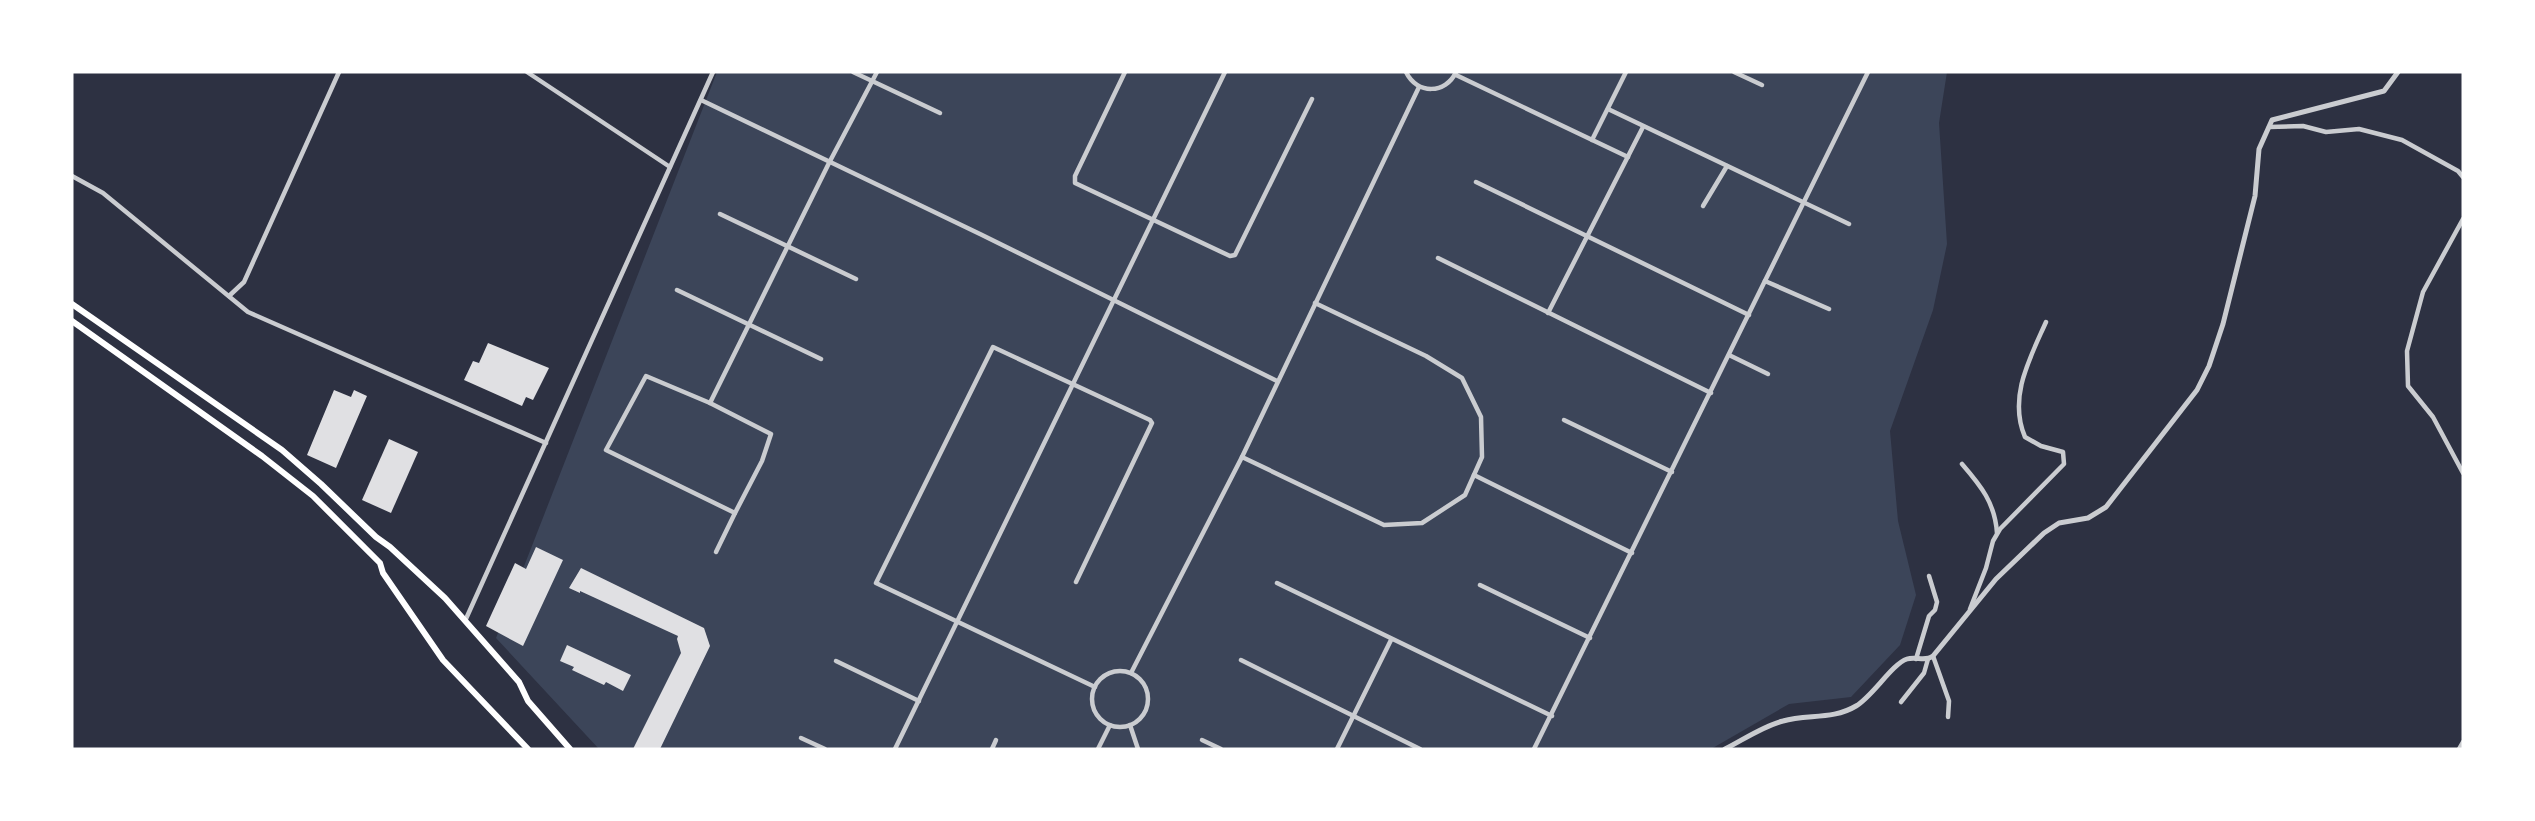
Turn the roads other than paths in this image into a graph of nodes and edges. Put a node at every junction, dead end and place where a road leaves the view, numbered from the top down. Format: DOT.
graph roads {
  1 [pos="339,72"];
  2 [pos="527,72"];
  3 [pos="713,72"];
  4 [pos="853,72"];
  5 [pos="877,72"];
  6 [pos="1125,72"];
  7 [pos="1225,72"];
  8 [pos="1406,72"];
  9 [pos="1626,72"];
  10 [pos="1734,72"];
  11 [pos="1868,72"];
  12 [pos="2398,72"];
  13 [pos="1456,73"];
  14 [pos="872,81"];
  15 [pos="1762,85"];
  16 [pos="1419,87"];
  17 [pos="1312,99"];
  18 [pos="701,100"];
  19 [pos="1608,109"];
  20 [pos="940,113"];
  21 [pos="1643,127"];
  22 [pos="2268,127"];
  23 [pos="1592,140"];
  24 [pos="1628,157"];
  25 [pos="829,163"];
  26 [pos="1727,166"];
  27 [pos="670,167"];
  28 [pos="72,176"];
  29 [pos="2463,177"];
  30 [pos="1476,182"];
  31 [pos="1804,202"];
  32 [pos="1703,206"];
  33 [pos="720,214"];
  34 [pos="1153,219"];
  35 [pos="2463,219"];
  36 [pos="1849,223"];
  37 [pos="1587,236"];
  38 [pos="788,246"];
  39 [pos="1438,258"];
  40 [pos="856,279"];
  41 [pos="1765,281"];
  42 [pos="677,290"];
  43 [pos="229,296"];
  44 [pos="1114,301"];
  45 [pos="1315,303"];
  46 [pos="72,304"];
  47 [pos="1829,309"];
  48 [pos="1548,313"];
  49 [pos="1749,315"];
  50 [pos="72,321"];
  51 [pos="2046,322"];
  52 [pos="750,325"];
  53 [pos="1729,355"];
  54 [pos="821,359"];
  55 [pos="1768,374"];
  56 [pos="1277,381"];
  57 [pos="1074,386"];
  58 [pos="1711,393"];
  59 [pos="710,403"];
  60 [pos="1564,420"];
  61 [pos="545,443"];
  62 [pos="1242,457"];
  63 [pos="1962,464"];
  64 [pos="1672,472"];
  65 [pos="2463,473"];
  66 [pos="1474,475"];
  67 [pos="735,513"];
  68 [pos="1997,534"];
  69 [pos="716,552"];
  70 [pos="1632,552"];
  71 [pos="1929,576"];
  72 [pos="1076,582"];
  73 [pos="1277,583"];
  74 [pos="1480,585"];
  75 [pos="1970,610"];
  76 [pos="956,620"];
  77 [pos="465,621"];
  78 [pos="1590,638"];
  79 [pos="1391,640"];
  80 [pos="1931,658"];
  81 [pos="1916,659"];
  82 [pos="836,660"];
  83 [pos="1241,660"];
  84 [pos="1131,673"];
  85 [pos="1095,687"];
  86 [pos="919,701"];
  87 [pos="1901,702"];
  88 [pos="1552,716"];
  89 [pos="1353,717"];
  90 [pos="1948,717"];
  91 [pos="1110,725"];
  92 [pos="1129,725"];
  93 [pos="801,738"];
  94 [pos="996,740"];
  95 [pos="1202,740"];
  96 [pos="2463,742"];
  97 [pos="528,749"];
  98 [pos="570,749"];
  99 [pos="825,749"];
  100 [pos="895,749"];
  101 [pos="992,749"];
  102 [pos="1098,749"];
  103 [pos="1138,749"];
  104 [pos="1221,749"];
  105 [pos="1337,749"];
  106 [pos="1420,749"];
  107 [pos="1534,749"];
  108 [pos="1725,749"];
  109 [pos="2459,749"];
  1 -- 43 [label="street"];
  2 -- 27 [label="street"];
  3 -- 18 [label="street"];
  4 -- 14 [label="street"];
  5 -- 14 [label="street"];
  6 -- 34 [label="street"];
  7 -- 34 [label="street"];
  8 -- 16 [label="street"];
  9 -- 19 [label="street"];
  10 -- 15 [label="street"];
  11 -- 31 [label="street"];
  12 -- 22 [label="street"];
  13 -- 16 [label="street"];
  13 -- 23 [label="street"];
  14 -- 20 [label="street"];
  14 -- 25 [label="street"];
  16 -- 45 [label="street"];
  17 -- 34 [label="street"];
  18 -- 25 [label="street"];
  18 -- 27 [label="street"];
  19 -- 21 [label="street"];
  19 -- 23 [label="street"];
  21 -- 24 [label="street"];
  21 -- 26 [label="street"];
  22 -- 29 [label="street"];
  22 -- 75 [label="street"];
  23 -- 24 [label="street"];
  24 -- 37 [label="street"];
  25 -- 38 [label="street"];
  25 -- 44 [label="street"];
  26 -- 31 [label="street"];
  26 -- 32 [label="street"];
  27 -- 61 [label="street"];
  28 -- 43 [label="street"];
  30 -- 37 [label="street"];
  31 -- 36 [label="street"];
  31 -- 41 [label="street"];
  33 -- 38 [label="street"];
  34 -- 44 [label="street"];
  35 -- 65 [label="street"];
  37 -- 48 [label="street"];
  37 -- 49 [label="street"];
  38 -- 40 [label="street"];
  38 -- 52 [label="street"];
  39 -- 48 [label="street"];
  41 -- 47 [label="street"];
  41 -- 49 [label="street"];
  42 -- 52 [label="street"];
  43 -- 61 [label="street"];
  44 -- 56 [label="street"];
  44 -- 57 [label="street"];
  45 -- 56 [label="street"];
  45 -- 66 [label="street"];
  46 -- 77 [label="main road"];
  48 -- 58 [label="street"];
  49 -- 53 [label="street"];
  50 -- 97 [label="main road"];
  51 -- 68 [label="street"];
  52 -- 54 [label="street"];
  52 -- 59 [label="street"];
  53 -- 55 [label="street"];
  53 -- 58 [label="street"];
  56 -- 62 [label="street"];
  57 -- 72 [label="street"];
  57 -- 76 [label="street"];
  57 -- 76 [label="street"];
  58 -- 64 [label="street"];
  59 -- 67 [label="street"];
  59 -- 67 [label="street"];
  60 -- 64 [label="street"];
  61 -- 77 [label="street"];
  62 -- 66 [label="street"];
  62 -- 84 [label="street"];
  63 -- 68 [label="street"];
  64 -- 70 [label="street"];
  66 -- 70 [label="street"];
  67 -- 69 [label="street"];
  68 -- 75 [label="street"];
  70 -- 78 [label="street"];
  71 -- 81 [label="street"];
  73 -- 79 [label="street"];
  74 -- 78 [label="street"];
  75 -- 80 [label="street"];
  76 -- 85 [label="street"];
  76 -- 86 [label="street"];
  77 -- 98 [label="main road"];
  78 -- 88 [label="street"];
  79 -- 88 [label="street"];
  79 -- 89 [label="street"];
  80 -- 81 [label="street"];
  80 -- 87 [label="street"];
  80 -- 90 [label="street"];
  81 -- 108 [label="street"];
  82 -- 86 [label="street"];
  83 -- 89 [label="street"];
  84 -- 85 [label="street"];
  84 -- 92 [label="street"];
  85 -- 91 [label="street"];
  86 -- 100 [label="street"];
  88 -- 107 [label="street"];
  89 -- 105 [label="street"];
  89 -- 106 [label="street"];
  91 -- 92 [label="street"];
  91 -- 102 [label="street"];
  92 -- 103 [label="street"];
  93 -- 99 [label="street"];
  94 -- 101 [label="street"];
  95 -- 104 [label="street"];
  96 -- 109 [label="street"];
}
